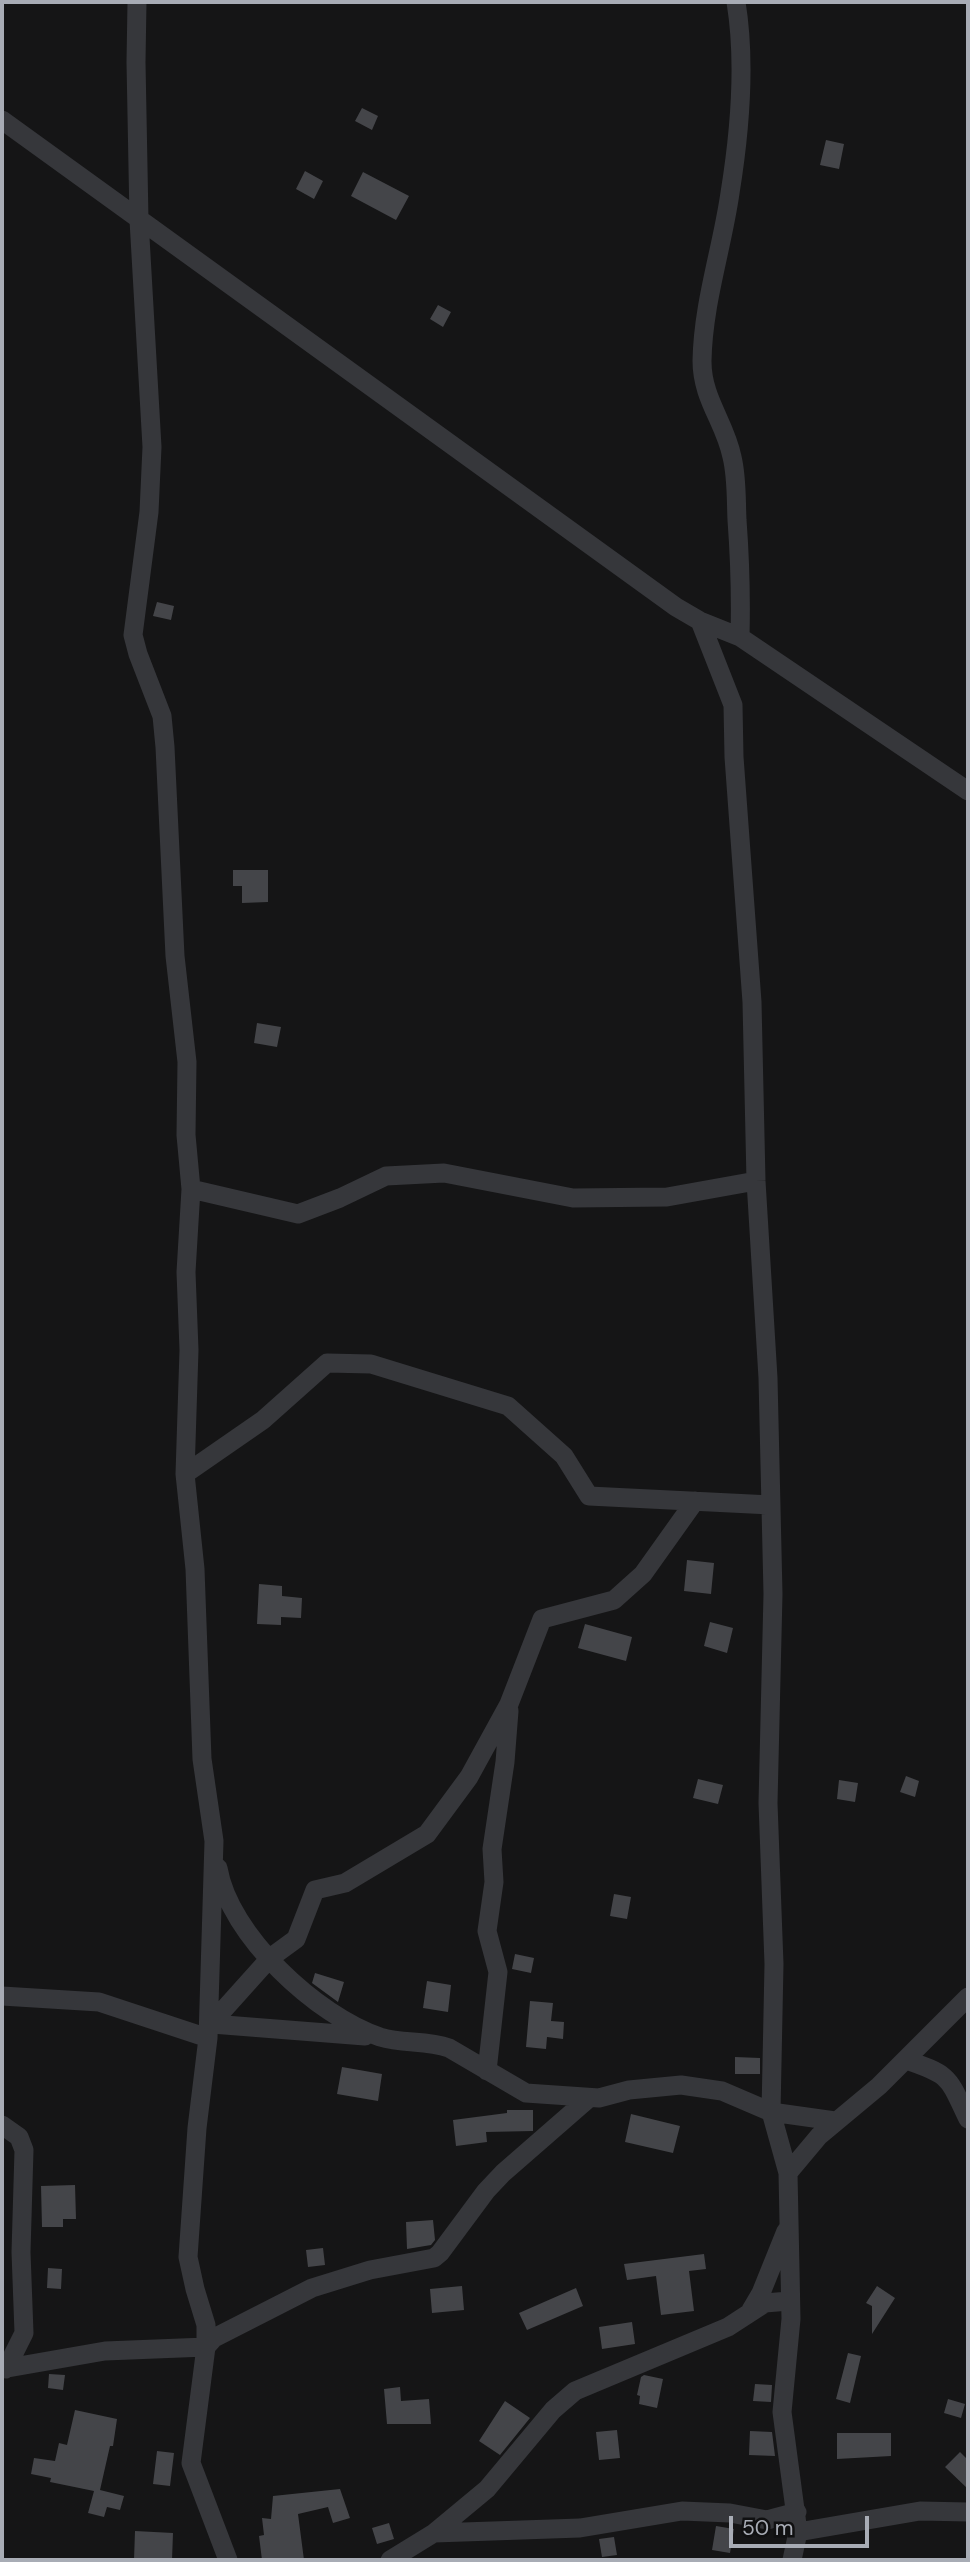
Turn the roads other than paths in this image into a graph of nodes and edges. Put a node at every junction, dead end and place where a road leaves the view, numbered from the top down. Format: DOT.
graph roads {
  1 [pos="137,2"];
  2 [pos="736,2"];
  3 [pos="2,120"];
  4 [pos="139,220"];
  5 [pos="700,621"];
  6 [pos="740,637"];
  7 [pos="968,791"];
  8 [pos="755,1181"];
  9 [pos="191,1189"];
  10 [pos="185,1474"];
  11 [pos="695,1501"];
  12 [pos="771,1505"];
  13 [pos="509,1704"];
  14 [pos="213,1861"];
  15 [pos="270,1958"];
  16 [pos="2,1996"];
  17 [pos="968,1997"];
  18 [pos="210,2030"];
  19 [pos="382,2037"];
  20 [pos="906,2060"];
  21 [pos="487,2071"];
  22 [pos="589,2098"];
  23 [pos="771,2112"];
  24 [pos="968,2119"];
  25 [pos="835,2121"];
  26 [pos="2,2125"];
  27 [pos="788,2173"];
  28 [pos="790,2220"];
  29 [pos="789,2301"];
  30 [pos="751,2310"];
  31 [pos="206,2347"];
  32 [pos="4,2369"];
  33 [pos="797,2512"];
  34 [pos="968,2512"];
  35 [pos="798,2532"];
  36 [pos="433,2533"];
  37 [pos="228,2560"];
  38 [pos="390,2560"];
  39 [pos="792,2560"];
  1 -- 4 [label="street"];
  2 -- 6 [label="street"];
  3 -- 4 [label="street"];
  4 -- 5 [label="street"];
  4 -- 9 [label="street"];
  5 -- 6 [label="street"];
  5 -- 8 [label="street"];
  6 -- 7 [label="street"];
  8 -- 9 [label="street"];
  8 -- 12 [label="street"];
  9 -- 10 [label="street"];
  10 -- 11 [label="street"];
  10 -- 14 [label="street"];
  11 -- 12 [label="street"];
  11 -- 13 [label="street"];
  12 -- 23 [label="street"];
  13 -- 15 [label="street"];
  13 -- 21 [label="street"];
  14 -- 15 [label="street"];
  14 -- 18 [label="street"];
  15 -- 18 [label="street"];
  15 -- 19 [label="street"];
  16 -- 18 [label="street"];
  17 -- 20 [label="street"];
  18 -- 19 [label="street"];
  18 -- 31 [label="street"];
  19 -- 21 [label="street"];
  20 -- 24 [label="street"];
  20 -- 25 [label="street"];
  21 -- 22 [label="street"];
  22 -- 23 [label="street"];
  22 -- 31 [label="street"];
  23 -- 25 [label="street"];
  23 -- 27 [label="street"];
  25 -- 27 [label="street"];
  26 -- 32 [label="street"];
  27 -- 28 [label="street"];
  28 -- 29 [label="street"];
  28 -- 30 [label="street"];
  29 -- 30 [label="street"];
  29 -- 33 [label="street"];
  30 -- 36 [label="street"];
  31 -- 32 [label="street"];
  31 -- 37 [label="street"];
  33 -- 35 [label="street"];
  33 -- 36 [label="street"];
  34 -- 35 [label="street"];
  35 -- 39 [label="street"];
  36 -- 38 [label="street"];
}
